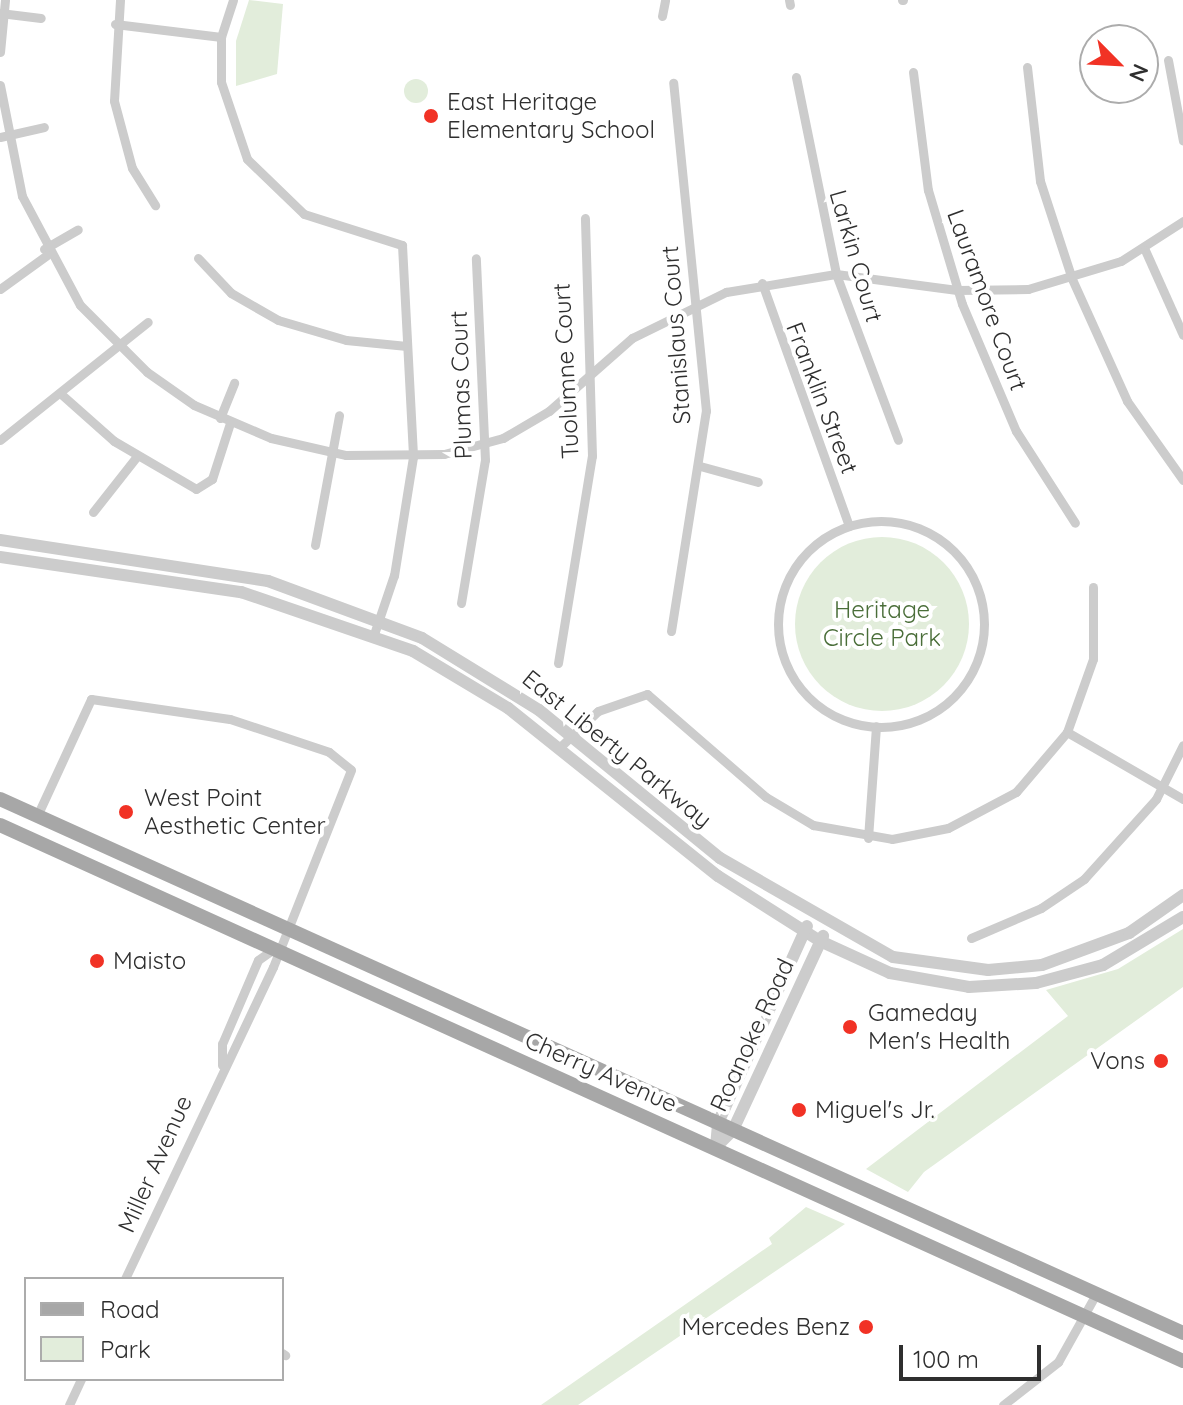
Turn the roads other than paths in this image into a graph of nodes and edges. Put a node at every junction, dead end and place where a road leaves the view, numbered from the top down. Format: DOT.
graph roads {
  1 [pos="5,0"];
  2 [pos="120,0"];
  3 [pos="233,0"];
  4 [pos="665,0"];
  5 [pos="1,13"];
  6 [pos="662,16"];
  7 [pos="41,18"];
  8 [pos="115,24"];
  9 [pos="221,37"];
  10 [pos="0,52"];
  11 [pos="1168,60"];
  12 [pos="1027,67"];
  13 [pos="913,72"];
  14 [pos="796,77"];
  15 [pos="673,83"];
  16 [pos="0,85"];
  17 [pos="44,127"];
  18 [pos="3,137"];
  19 [pos="1183,141"];
  20 [pos="155,205"];
  21 [pos="585,218"];
  22 [pos="1183,221"];
  23 [pos="78,229"];
  24 [pos="1145,250"];
  25 [pos="46,252"];
  26 [pos="198,258"];
  27 [pos="476,258"];
  28 [pos="836,274"];
  29 [pos="1072,279"];
  30 [pos="762,283"];
  31 [pos="0,289"];
  32 [pos="957,290"];
  33 [pos="696,303"];
  34 [pos="148,322"];
  35 [pos="1183,335"];
  36 [pos="407,346"];
  37 [pos="121,349"];
  38 [pos="587,377"];
  39 [pos="234,383"];
  40 [pos="61,394"];
  41 [pos="339,415"];
  42 [pos="225,420"];
  43 [pos="0,440"];
  44 [pos="898,440"];
  45 [pos="485,445"];
  46 [pos="334,453"];
  47 [pos="137,456"];
  48 [pos="413,457"];
  49 [pos="700,466"];
  50 [pos="1183,480"];
  51 [pos="758,482"];
  52 [pos="93,512"];
  53 [pos="1075,523"];
  54 [pos="849,526"];
  55 [pos="0,540"];
  56 [pos="315,545"];
  57 [pos="0,557"];
  58 [pos="1093,587"];
  59 [pos="461,603"];
  60 [pos="380,619"];
  61 [pos="671,631"];
  62 [pos="374,634"];
  63 [pos="558,663"];
  64 [pos="876,726"];
  65 [pos="1067,732"];
  66 [pos="570,734"];
  67 [pos="1183,745"];
  68 [pos="560,747"];
  69 [pos="1163,787"];
  70 [pos="0,799"];
  71 [pos="1183,799"];
  72 [pos="37,816"];
  73 [pos="0,825"];
  74 [pos="868,838"];
  75 [pos="1183,895"];
  76 [pos="813,916"];
  77 [pos="1183,917"];
  78 [pos="828,926"];
  79 [pos="284,927"];
  80 [pos="805,931"];
  81 [pos="971,938"];
  82 [pos="820,941"];
  83 [pos="274,949"];
  84 [pos="222,1065"];
  85 [pos="718,1123"];
  86 [pos="733,1130"];
  87 [pos="716,1147"];
  88 [pos="126,1277"];
  89 [pos="1096,1294"];
  90 [pos="1086,1316"];
  91 [pos="1183,1333"];
  92 [pos="1183,1361"];
  93 [pos="80,1381"];
  94 [pos="69,1405"];
  95 [pos="1003,1405"];
  1 -- 5 [label="street"];
  2 -- 8 [label="street"];
  3 -- 9 [label="street"];
  4 -- 6 [label="street"];
  5 -- 7 [label="street"];
  5 -- 10 [label="street"];
  8 -- 9 [label="street"];
  8 -- 20 [label="street"];
  9 -- 36 [label="street"];
  11 -- 19 [label="street"];
  12 -- 29 [label="street"];
  13 -- 32 [label="street, Lauramore Court"];
  14 -- 28 [label="street, Larkin Court"];
  15 -- 33 [label="street, Stanislaus Court"];
  16 -- 18 [label="street"];
  17 -- 18 [label="street"];
  18 -- 25 [label="street"];
  21 -- 38 [label="street, Tuolumne Court"];
  22 -- 24 [label="street"];
  23 -- 25 [label="street"];
  24 -- 29 [label="street"];
  24 -- 35 [label="street"];
  25 -- 31 [label="street"];
  25 -- 37 [label="street"];
  26 -- 36 [label="street"];
  27 -- 45 [label="street, Plumas Court"];
  28 -- 30 [label="street"];
  28 -- 32 [label="street"];
  28 -- 44 [label="street, Larkin Court"];
  29 -- 32 [label="street"];
  29 -- 50 [label="street"];
  30 -- 33 [label="street"];
  30 -- 54 [label="street, Franklin Street"];
  32 -- 53 [label="street, Lauramore Court"];
  33 -- 38 [label="street"];
  33 -- 49 [label="street, Stanislaus Court"];
  34 -- 37 [label="street"];
  36 -- 48 [label="street"];
  37 -- 40 [label="street"];
  37 -- 42 [label="street"];
  38 -- 45 [label="street"];
  38 -- 63 [label="street, Tuolumne Court"];
  39 -- 42 [label="street"];
  40 -- 43 [label="street"];
  40 -- 47 [label="street"];
  41 -- 46 [label="street"];
  42 -- 46 [label="street"];
  42 -- 47 [label="street"];
  45 -- 48 [label="street"];
  45 -- 59 [label="street, Plumas Court"];
  46 -- 48 [label="street"];
  46 -- 56 [label="street"];
  47 -- 52 [label="street"];
  48 -- 60 [label="street"];
  49 -- 51 [label="street"];
  49 -- 61 [label="street, Stanislaus Court"];
  54 -- 64 [label="street"];
  54 -- 64 [label="street"];
  55 -- 60 [label="street, East Liberty Parkway"];
  57 -- 62 [label="street, East Liberty Parkway"];
  58 -- 65 [label="street"];
  60 -- 62 [label="street"];
  60 -- 66 [label="street, East Liberty Parkway"];
  62 -- 68 [label="street, East Liberty Parkway"];
  64 -- 74 [label="street"];
  65 -- 69 [label="street"];
  65 -- 74 [label="street"];
  66 -- 68 [label="street"];
  66 -- 74 [label="street"];
  66 -- 76 [label="street, East Liberty Parkway"];
  67 -- 69 [label="street"];
  68 -- 80 [label="street, East Liberty Parkway"];
  69 -- 71 [label="street"];
  69 -- 81 [label="street"];
  70 -- 72 [label="main road, Cherry Avenue"];
  72 -- 79 [label="main road, Cherry Avenue"];
  72 -- 79 [label="street, Miller Avenue"];
  73 -- 83 [label="main road, Cherry Avenue"];
  75 -- 78 [label="street, East Liberty Parkway"];
  76 -- 78 [label="street, East Liberty Parkway"];
  76 -- 80 [label="street, Roanoke Road"];
  77 -- 82 [label="street, East Liberty Parkway"];
  78 -- 82 [label="street, Roanoke Road"];
  79 -- 83 [label="street, Miller Avenue"];
  79 -- 85 [label="main road, Cherry Avenue"];
  80 -- 82 [label="street, East Liberty Parkway"];
  80 -- 85 [label="street, Roanoke Road"];
  82 -- 86 [label="street, Roanoke Road"];
  83 -- 84 [label="street, Miller Avenue"];
  83 -- 84 [label="street, Miller Avenue"];
  83 -- 87 [label="main road, Cherry Avenue"];
  84 -- 88 [label="street, Miller Avenue"];
  85 -- 86 [label="main road, Cherry Avenue"];
  85 -- 87 [label="street, Roanoke Road"];
  86 -- 87 [label="street, Roanoke Road"];
  86 -- 89 [label="main road, Cherry Avenue"];
  87 -- 90 [label="main road, Cherry Avenue"];
  89 -- 90 [label="street"];
  89 -- 91 [label="main road, Cherry Avenue"];
  90 -- 92 [label="main road, Cherry Avenue"];
  90 -- 95 [label="street"];
  93 -- 94 [label="street"];
}
